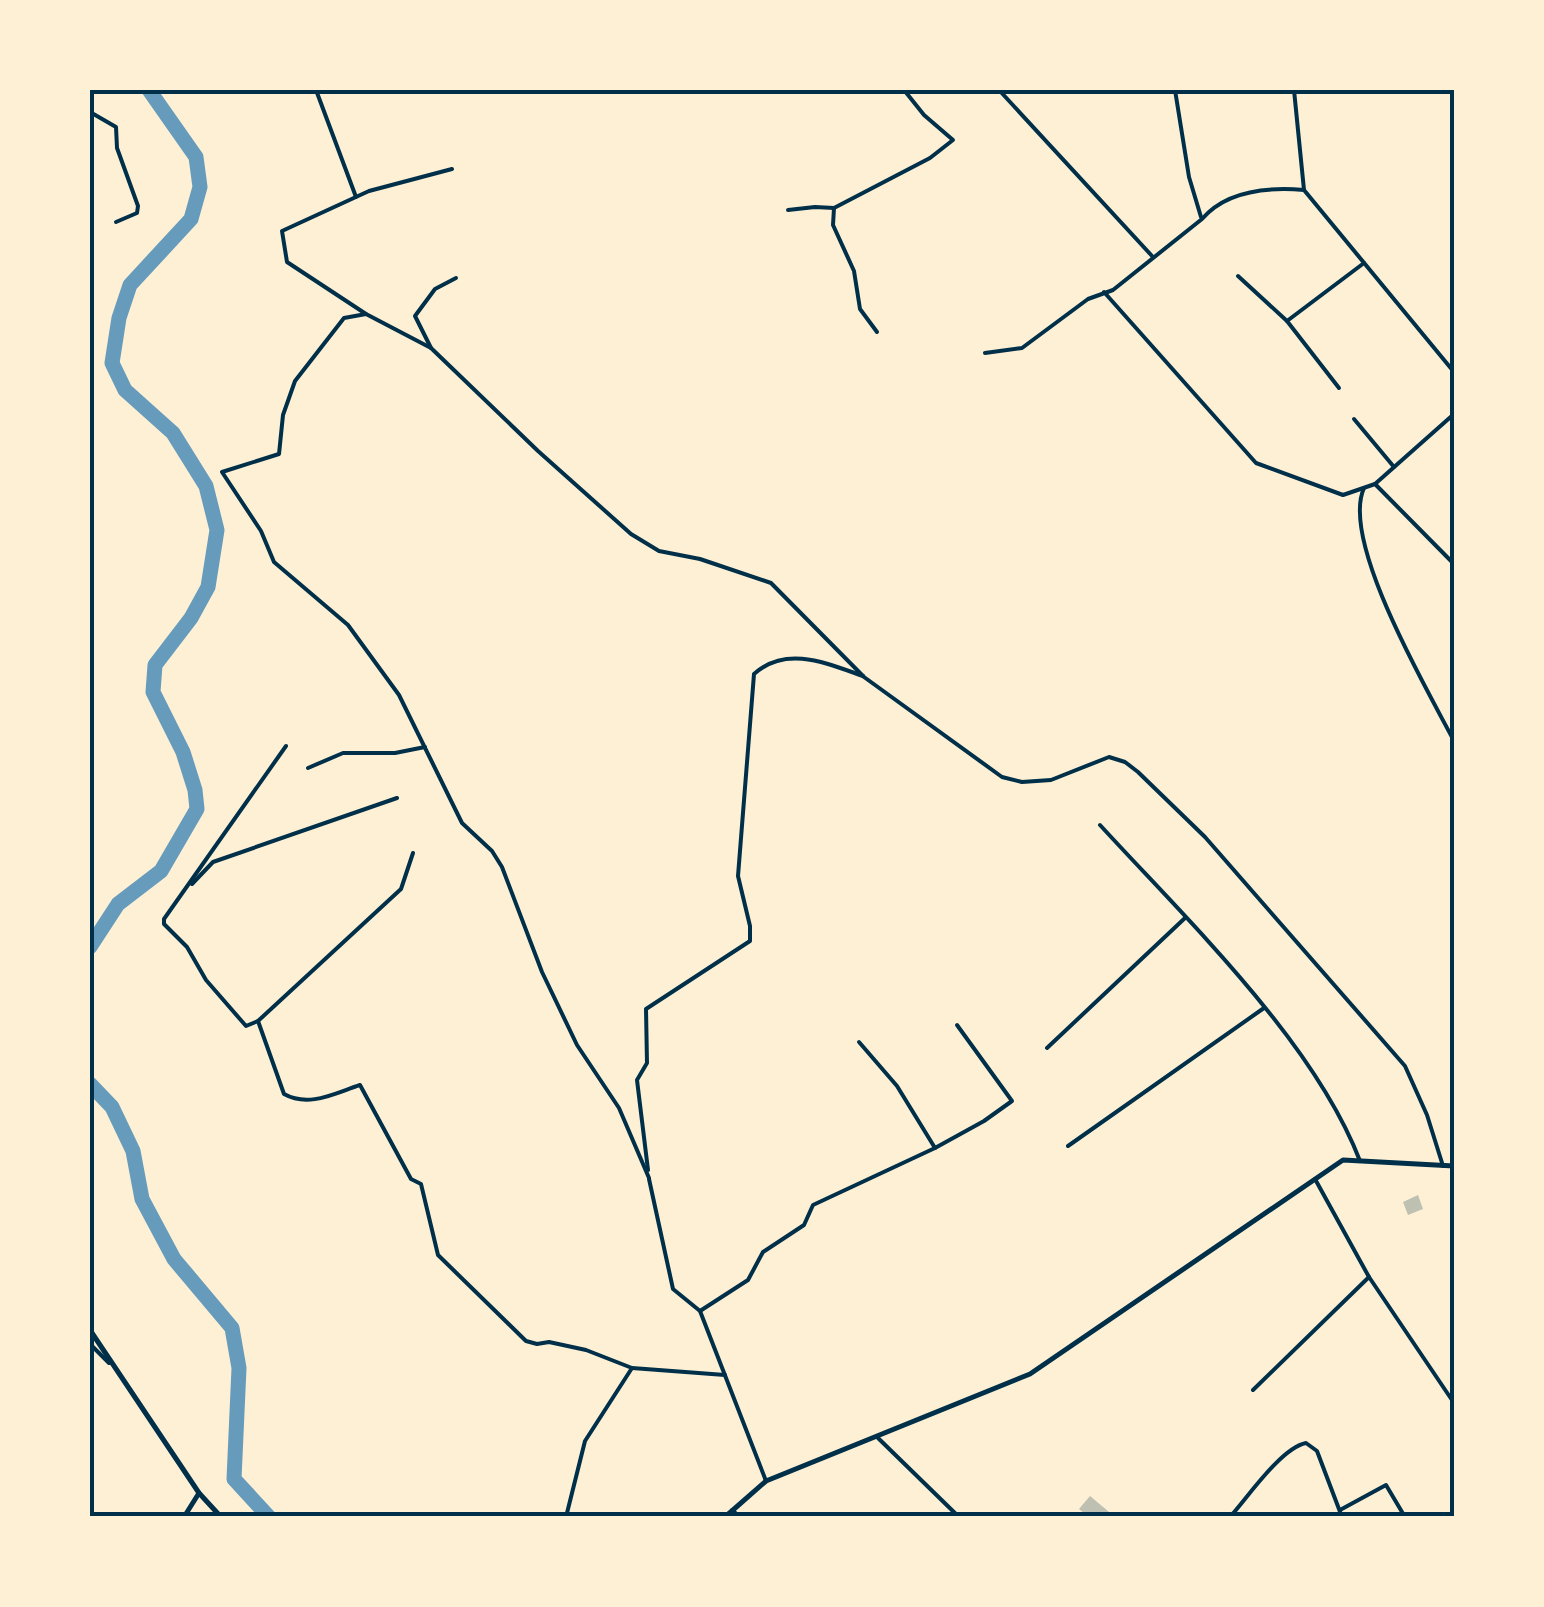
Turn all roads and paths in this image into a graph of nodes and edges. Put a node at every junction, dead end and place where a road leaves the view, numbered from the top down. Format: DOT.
graph roads {
  1 [pos="316,90"];
  2 [pos="904,90"];
  3 [pos="999,90"];
  4 [pos="1175,90"];
  5 [pos="1294,90"];
  6 [pos="90,112"];
  7 [pos="452,169"];
  8 [pos="1304,190"];
  9 [pos="356,197"];
  10 [pos="834,208"];
  11 [pos="788,210"];
  12 [pos="1202,219"];
  13 [pos="116,222"];
  14 [pos="1153,258"];
  15 [pos="1364,263"];
  16 [pos="1238,276"];
  17 [pos="456,278"];
  18 [pos="1104,292"];
  19 [pos="366,314"];
  20 [pos="1287,321"];
  21 [pos="877,332"];
  22 [pos="431,348"];
  23 [pos="985,353"];
  24 [pos="1454,372"];
  25 [pos="1339,388"];
  26 [pos="1454,414"];
  27 [pos="1354,419"];
  28 [pos="1394,467"];
  29 [pos="1375,484"];
  30 [pos="1364,488"];
  31 [pos="1454,564"];
  32 [pos="864,677"];
  33 [pos="1454,741"];
  34 [pos="286,746"];
  35 [pos="425,747"];
  36 [pos="308,768"];
  37 [pos="397,798"];
  38 [pos="1100,825"];
  39 [pos="413,854"];
  40 [pos="1185,918"];
  41 [pos="164,919"];
  42 [pos="1264,1008"];
  43 [pos="258,1021"];
  44 [pos="958,1025"];
  45 [pos="859,1042"];
  46 [pos="1047,1048"];
  47 [pos="1068,1146"];
  48 [pos="935,1148"];
  49 [pos="1360,1161"];
  50 [pos="1443,1166"];
  51 [pos="1454,1166"];
  52 [pos="648,1178"];
  53 [pos="1315,1179"];
  54 [pos="1368,1277"];
  55 [pos="700,1311"];
  56 [pos="90,1330"];
  57 [pos="90,1344"];
  58 [pos="109,1363"];
  59 [pos="632,1368"];
  60 [pos="725,1375"];
  61 [pos="1253,1390"];
  62 [pos="1454,1404"];
  63 [pos="878,1438"];
  64 [pos="766,1481"];
  65 [pos="198,1493"];
  66 [pos="732,1510"];
  67 [pos="1342,1514"];
  68 [pos="187,1515"];
  69 [pos="220,1517"];
  70 [pos="566,1517"];
  71 [pos="724,1517"];
  72 [pos="740,1517"];
  73 [pos="960,1517"];
  74 [pos="1230,1517"];
  75 [pos="1404,1517"];
  1 -- 9 [label="street"];
  2 -- 10 [label="street"];
  3 -- 14 [label="street"];
  4 -- 12 [label="street"];
  5 -- 8 [label="street"];
  6 -- 13 [label="street"];
  7 -- 9 [label="street"];
  8 -- 12 [label="street"];
  8 -- 15 [label="street"];
  9 -- 19 [label="street"];
  10 -- 11 [label="street"];
  10 -- 21 [label="street"];
  12 -- 14 [label="street"];
  14 -- 18 [label="street"];
  15 -- 20 [label="street"];
  15 -- 24 [label="street"];
  16 -- 20 [label="street"];
  17 -- 22 [label="street"];
  18 -- 23 [label="street"];
  18 -- 30 [label="street"];
  19 -- 22 [label="street"];
  19 -- 35 [label="street"];
  20 -- 25 [label="street"];
  22 -- 32 [label="street"];
  26 -- 28 [label="street"];
  27 -- 28 [label="street"];
  28 -- 29 [label="street"];
  29 -- 30 [label="street"];
  29 -- 31 [label="street"];
  30 -- 33 [label="street"];
  32 -- 50 [label="street"];
  32 -- 52 [label="street"];
  34 -- 41 [label="street"];
  35 -- 36 [label="street"];
  35 -- 52 [label="street"];
  37 -- 41 [label="street"];
  38 -- 40 [label="street"];
  39 -- 43 [label="street"];
  40 -- 42 [label="street"];
  40 -- 46 [label="street"];
  41 -- 43 [label="street"];
  42 -- 47 [label="street"];
  42 -- 49 [label="street"];
  43 -- 59 [label="street"];
  44 -- 48 [label="street"];
  45 -- 48 [label="street"];
  48 -- 55 [label="street"];
  49 -- 50 [label="street"];
  49 -- 53 [label="street"];
  50 -- 51 [label="street"];
  52 -- 55 [label="street"];
  53 -- 54 [label="street"];
  53 -- 63 [label="street"];
  54 -- 61 [label="street"];
  54 -- 62 [label="street"];
  55 -- 60 [label="street"];
  56 -- 58 [label="street"];
  57 -- 58 [label="street"];
  58 -- 65 [label="street"];
  59 -- 60 [label="street"];
  59 -- 70 [label="street"];
  60 -- 64 [label="street"];
  63 -- 64 [label="street"];
  63 -- 73 [label="street"];
  64 -- 66 [label="street"];
  65 -- 68 [label="street"];
  65 -- 69 [label="street"];
  66 -- 71 [label="street"];
  66 -- 72 [label="street"];
  67 -- 74 [label="street"];
  67 -- 75 [label="street"];
}
